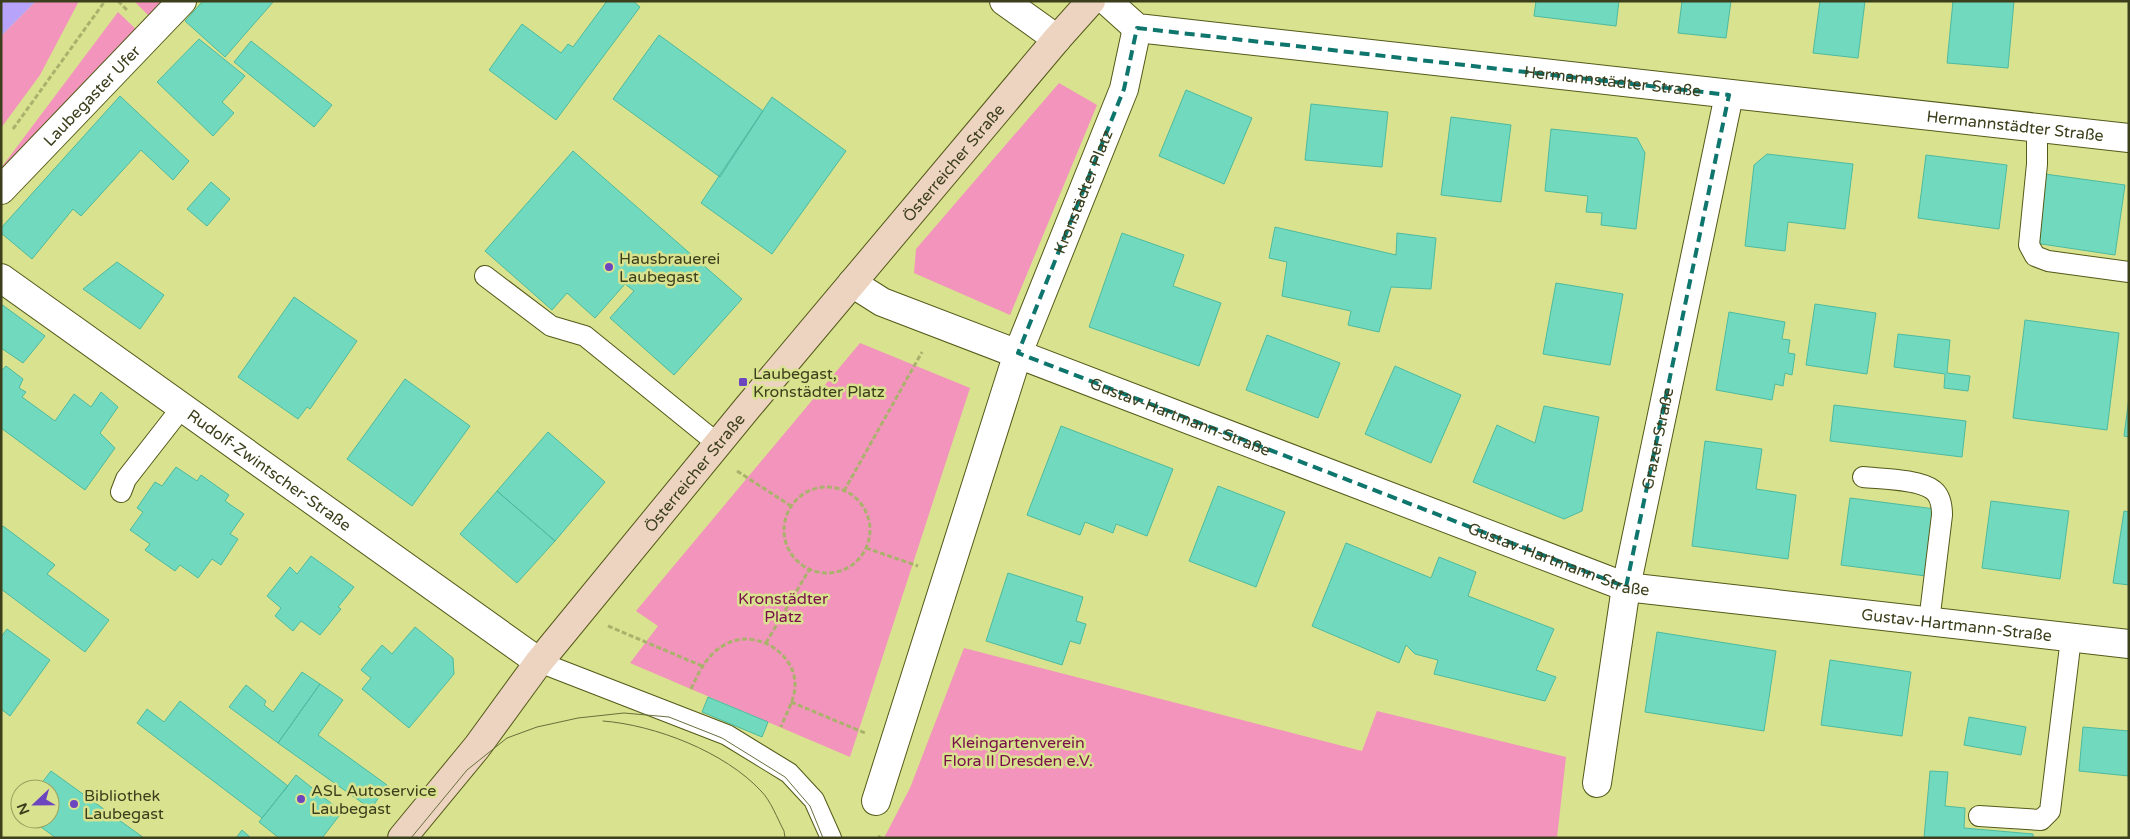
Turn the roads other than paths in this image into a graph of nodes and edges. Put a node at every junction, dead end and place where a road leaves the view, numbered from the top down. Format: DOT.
graph roads {
  1 [pos="182,1"];
  2 [pos="1004,1"];
  3 [pos="1091,1"];
  4 [pos="1107,1"];
  5 [pos="1137,28"];
  6 [pos="1057,39"];
  7 [pos="1730,95"];
  8 [pos="2037,128"];
  9 [pos="2129,138"];
  10 [pos="1,190"];
  11 [pos="2129,272"];
  12 [pos="485,276"];
  13 [pos="1,278"];
  14 [pos="852,283"];
  15 [pos="1018,353"];
  16 [pos="183,406"];
  17 [pos="714,449"];
  18 [pos="1863,477"];
  19 [pos="121,492"];
  20 [pos="1626,587"];
  21 [pos="1929,622"];
  22 [pos="2070,638"];
  23 [pos="2129,644"];
  24 [pos="539,662"];
  25 [pos="1597,783"];
  26 [pos="876,801"];
  27 [pos="1978,816"];
  28 [pos="402,838"];
  29 [pos="831,838"];
  1 -- 10 [label="street, Laubegaster Ufer"];
  2 -- 6 [label="street"];
  3 -- 6 [label="street, Österreicher Straße"];
  4 -- 5 [label="street"];
  5 -- 7 [label="street, Hermannstädter Straße"];
  5 -- 15 [label="street, Kronstädter Platz"];
  6 -- 14 [label="street, Österreicher Straße"];
  7 -- 8 [label="street, Hermannstädter Straße"];
  7 -- 20 [label="street, Grazer Straße"];
  8 -- 9 [label="street, Hermannstädter Straße"];
  8 -- 11 [label="lane"];
  12 -- 17 [label="lane"];
  13 -- 16 [label="street, Rudolf-Zwintscher-Straße"];
  14 -- 15 [label="street"];
  14 -- 17 [label="street, Österreicher Straße"];
  15 -- 20 [label="street, Gustav-Hartmann-Straße"];
  15 -- 26 [label="street, Kronstädter Platz"];
  16 -- 19 [label="lane"];
  16 -- 24 [label="street, Rudolf-Zwintscher-Straße"];
  17 -- 24 [label="street, Österreicher Straße"];
  18 -- 21 [label="lane"];
  20 -- 21 [label="street, Gustav-Hartmann-Straße"];
  20 -- 25 [label="street, Grazer Straße"];
  21 -- 22 [label="street, Gustav-Hartmann-Straße"];
  22 -- 23 [label="street, Gustav-Hartmann-Straße"];
  22 -- 27 [label="lane"];
  24 -- 28 [label="street, Österreicher Straße"];
  24 -- 29 [label="lane"];
}
